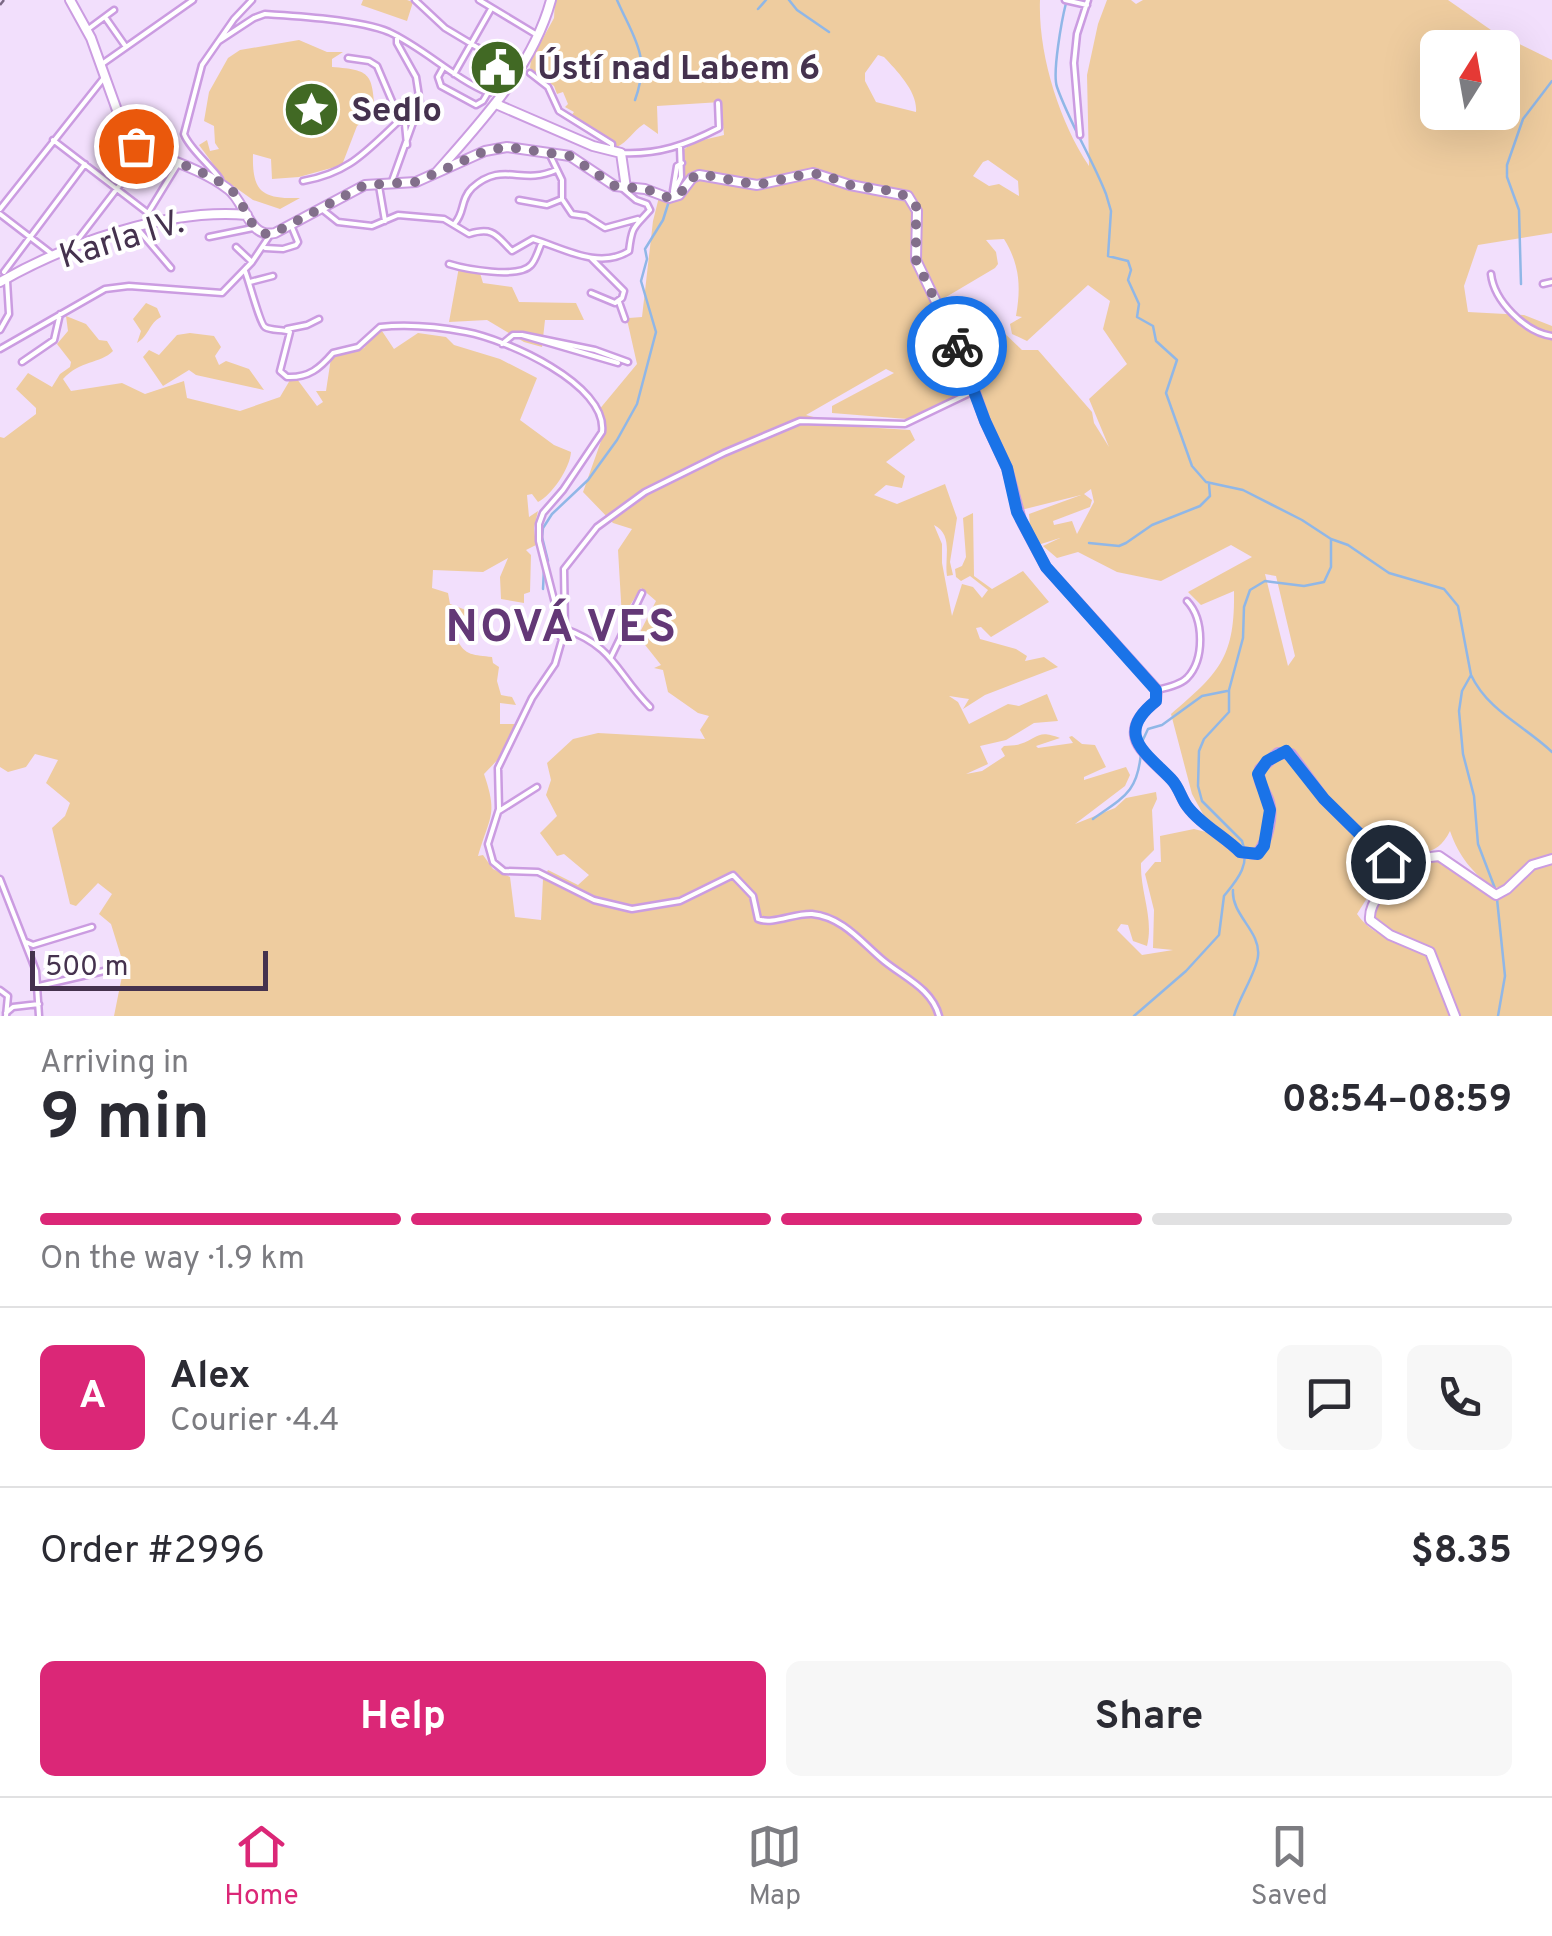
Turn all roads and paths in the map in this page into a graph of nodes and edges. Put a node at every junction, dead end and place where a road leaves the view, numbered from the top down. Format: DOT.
graph roads {
  1 [pos="70,0"];
  2 [pos="193,0"];
  3 [pos="252,0"];
  4 [pos="415,0"];
  5 [pos="479,0"];
  6 [pos="551,0"];
  7 [pos="1065,0"];
  8 [pos="1088,3"];
  9 [pos="491,9"];
  10 [pos="114,10"];
  11 [pos="105,17"];
  12 [pos="86,30"];
  13 [pos="537,35"];
  14 [pos="397,36"];
  15 [pos="220,41"];
  16 [pos="470,44"];
  17 [pos="126,47"];
  18 [pos="348,58"];
  19 [pos="98,66"];
  20 [pos="444,68"];
  21 [pos="530,73"];
  22 [pos="454,74"];
  23 [pos="103,79"];
  24 [pos="489,93"];
  25 [pos="718,102"];
  26 [pos="496,104"];
  27 [pos="400,120"];
  28 [pos="1080,135"];
  29 [pos="53,140"];
  30 [pos="408,145"];
  31 [pos="680,148"];
  32 [pos="146,150"];
  33 [pos="549,152"];
  34 [pos="616,152"];
  35 [pos="85,164"];
  36 [pos="178,164"];
  37 [pos="556,170"];
  38 [pos="433,176"];
  39 [pos="303,181"];
  40 [pos="220,184"];
  41 [pos="379,184"];
  42 [pos="391,184"];
  43 [pos="624,185"];
  44 [pos="117,188"];
  45 [pos="674,195"];
  46 [pos="562,199"];
  47 [pos="520,200"];
  48 [pos="322,208"];
  49 [pos="0,212"];
  50 [pos="247,215"];
  51 [pos="638,218"];
  52 [pos="385,221"];
  53 [pos="454,224"];
  54 [pos="291,225"];
  55 [pos="137,228"];
  56 [pos="255,228"];
  57 [pos="270,235"];
  58 [pos="30,237"];
  59 [pos="209,237"];
  60 [pos="542,242"];
  61 [pos="236,247"];
  62 [pos="74,248"];
  63 [pos="264,248"];
  64 [pos="56,256"];
  65 [pos="591,258"];
  66 [pos="252,262"];
  67 [pos="449,264"];
  68 [pos="172,268"];
  69 [pos="244,271"];
  70 [pos="1490,274"];
  71 [pos="3,275"];
  72 [pos="273,276"];
  73 [pos="250,282"];
  74 [pos="1552,282"];
  75 [pos="1544,284"];
  76 [pos="592,293"];
  77 [pos="618,302"];
  78 [pos="60,314"];
  79 [pos="625,318"];
  80 [pos="319,319"];
  81 [pos="287,329"];
  82 [pos="0,330"];
  83 [pos="522,335"];
  84 [pos="1552,336"];
  85 [pos="502,344"];
  86 [pos="0,348"];
  87 [pos="22,362"];
  88 [pos="628,362"];
  89 [pos="618,363"];
  90 [pos="974,390"];
  91 [pos="642,594"];
  92 [pos="1188,602"];
  93 [pos="566,629"];
  94 [pos="561,640"];
  95 [pos="610,657"];
  96 [pos="1156,690"];
  97 [pos="650,707"];
  98 [pos="537,787"];
  99 [pos="498,812"];
  100 [pos="1552,859"];
  101 [pos="1388,862"];
  102 [pos="0,879"];
  103 [pos="92,927"];
  104 [pos="26,942"];
  105 [pos="116,968"];
  106 [pos="39,986"];
  107 [pos="0,990"];
  108 [pos="8,996"];
  109 [pos="40,1004"];
  110 [pos="21,1006"];
  111 [pos="6,1015"];
  112 [pos="39,1016"];
  113 [pos="940,1016"];
  114 [pos="1455,1016"];
  1 -- 12 [label="street"];
  2 -- 17 [label="street"];
  3 -- 15 [label="street"];
  4 -- 16 [label="street"];
  5 -- 9 [label="street"];
  6 -- 13 [label="street"];
  7 -- 8 [label="street"];
  8 -- 28 [label="street"];
  9 -- 13 [label="street"];
  9 -- 16 [label="street"];
  10 -- 11 [label="street"];
  11 -- 12 [label="street"];
  11 -- 17 [label="street"];
  12 -- 19 [label="street"];
  13 -- 26 [label="street"];
  14 -- 15 [label="street"];
  14 -- 20 [label="street"];
  14 -- 30 [label="street"];
  15 -- 40 [label="street"];
  16 -- 22 [label="street"];
  16 -- 24 [label="street"];
  17 -- 19 [label="street"];
  18 -- 27 [label="street"];
  19 -- 23 [label="street"];
  20 -- 22 [label="street"];
  20 -- 24 [label="street"];
  21 -- 34 [label="street"];
  22 -- 24 [label="street"];
  23 -- 29 [label="street"];
  23 -- 32 [label="street"];
  25 -- 31 [label="street"];
  26 -- 34 [label="street"];
  26 -- 38 [label="street"];
  27 -- 30 [label="street"];
  27 -- 39 [label="street"];
  29 -- 35 [label="street"];
  29 -- 49 [label="street"];
  30 -- 42 [label="street"];
  31 -- 34 [label="street"];
  31 -- 45 [label="street"];
  32 -- 36 [label="street"];
  32 -- 44 [label="street"];
  33 -- 37 [label="street"];
  33 -- 38 [label="street"];
  33 -- 43 [label="street"];
  34 -- 43 [label="street"];
  35 -- 44 [label="street"];
  35 -- 58 [label="street"];
  36 -- 40 [label="street"];
  36 -- 44 [label="street"];
  37 -- 46 [label="street"];
  37 -- 53 [label="street"];
  38 -- 42 [label="street"];
  40 -- 50 [label="street"];
  41 -- 42 [label="street"];
  41 -- 48 [label="street"];
  41 -- 52 [label="street"];
  43 -- 45 [label="street"];
  43 -- 51 [label="street"];
  44 -- 62 [label="street"];
  45 -- 90 [label="street"];
  46 -- 47 [label="street"];
  46 -- 51 [label="street"];
  48 -- 52 [label="street"];
  48 -- 54 [label="street"];
  49 -- 58 [label="street"];
  50 -- 55 [label="street, Karla IV."];
  50 -- 56 [label="street"];
  51 -- 65 [label="street"];
  52 -- 53 [label="street"];
  53 -- 60 [label="street"];
  54 -- 57 [label="street"];
  54 -- 63 [label="street"];
  55 -- 62 [label="street, Karla IV."];
  55 -- 68 [label="street"];
  56 -- 57 [label="street"];
  56 -- 59 [label="street"];
  57 -- 63 [label="street"];
  58 -- 64 [label="street"];
  58 -- 71 [label="street"];
  60 -- 65 [label="street"];
  60 -- 67 [label="street"];
  61 -- 66 [label="street"];
  62 -- 64 [label="street, Karla IV."];
  63 -- 66 [label="street"];
  64 -- 71 [label="street, Karla IV."];
  65 -- 77 [label="street"];
  66 -- 69 [label="street"];
  69 -- 73 [label="street"];
  69 -- 78 [label="street"];
  70 -- 84 [label="street"];
  71 -- 82 [label="street"];
  72 -- 73 [label="street"];
  73 -- 81 [label="street"];
  74 -- 75 [label="street"];
  76 -- 77 [label="street"];
  77 -- 79 [label="street"];
  78 -- 86 [label="street"];
  78 -- 87 [label="street"];
  80 -- 81 [label="street"];
  81 -- 85 [label="street"];
  83 -- 85 [label="street"];
  83 -- 88 [label="street"];
  83 -- 89 [label="street"];
  85 -- 94 [label="street"];
  90 -- 93 [label="street"];
  90 -- 96 [label="street"];
  91 -- 95 [label="street"];
  92 -- 96 [label="street"];
  93 -- 94 [label="street"];
  93 -- 95 [label="street"];
  94 -- 99 [label="street"];
  95 -- 97 [label="street"];
  96 -- 101 [label="street"];
  98 -- 99 [label="street"];
  99 -- 113 [label="street"];
  100 -- 101 [label="street"];
  101 -- 114 [label="street"];
  102 -- 104 [label="street"];
  103 -- 104 [label="street"];
  104 -- 106 [label="street"];
  105 -- 106 [label="street"];
  106 -- 109 [label="street"];
  107 -- 108 [label="street"];
  108 -- 110 [label="street"];
  108 -- 111 [label="street"];
  109 -- 110 [label="street"];
  109 -- 112 [label="street"];
  110 -- 111 [label="street"];
}
